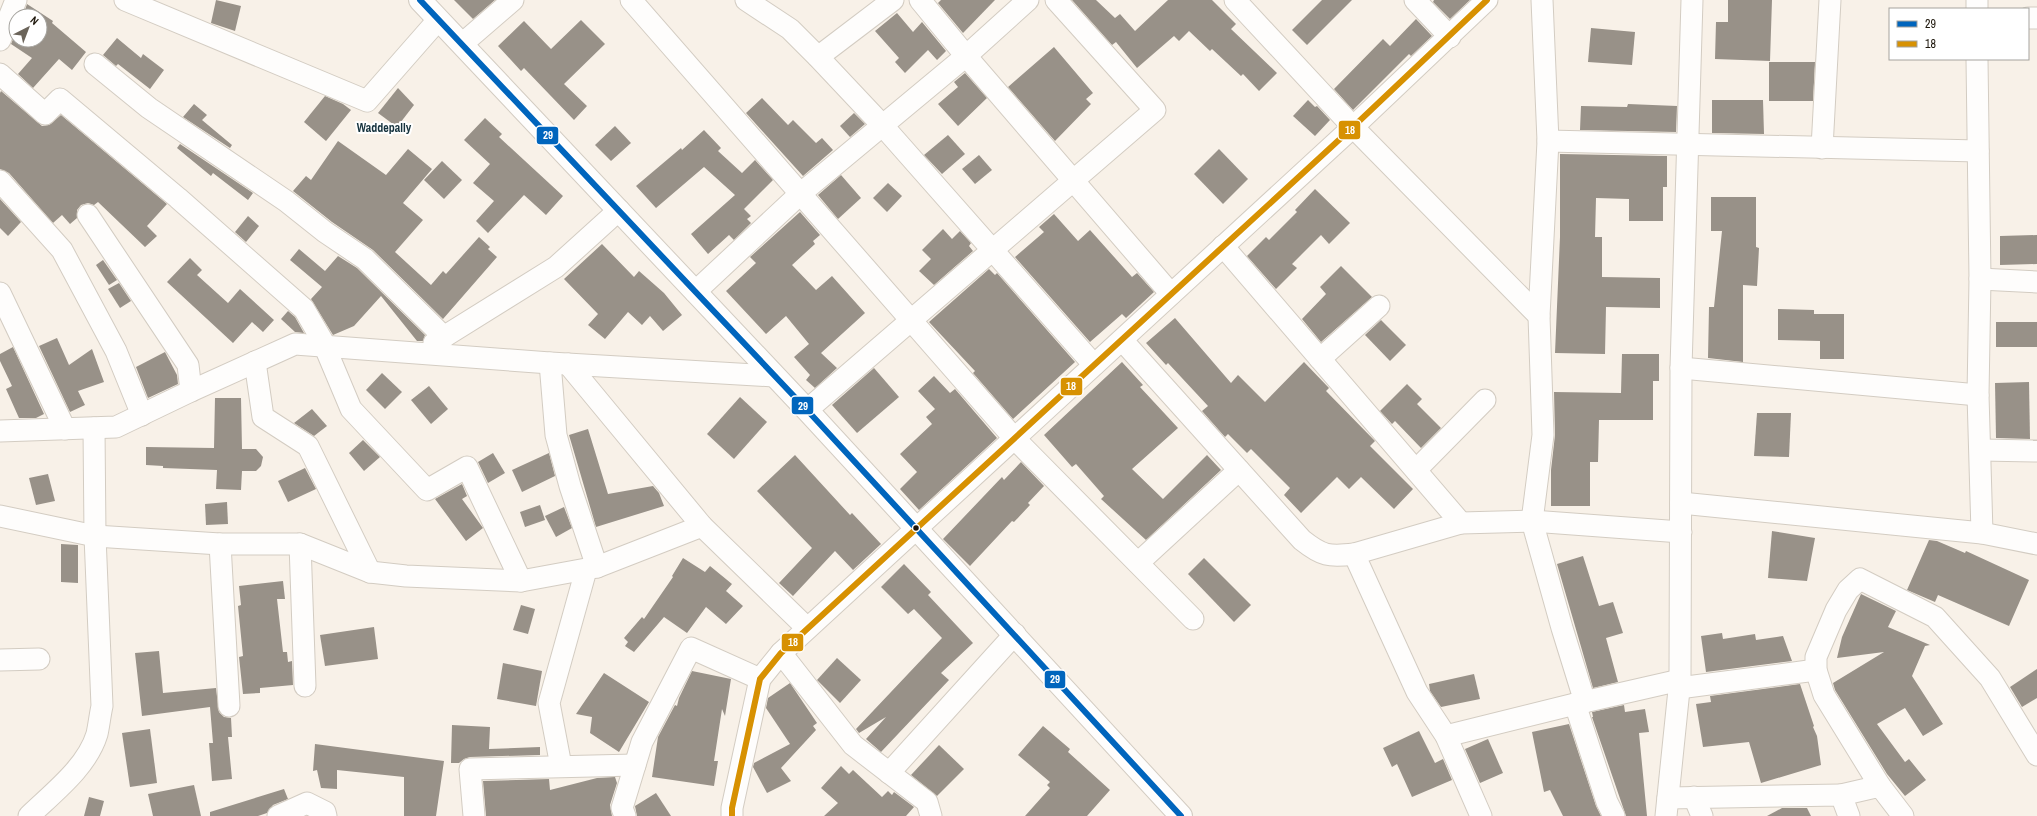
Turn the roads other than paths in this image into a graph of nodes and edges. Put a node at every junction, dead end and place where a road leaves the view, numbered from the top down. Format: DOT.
graph roads {
  1 [pos="16,0"];
  2 [pos="125,0"];
  3 [pos="420,0"];
  4 [pos="513,0"];
  5 [pos="631,0"];
  6 [pos="746,0"];
  7 [pos="893,0"];
  8 [pos="920,0"];
  9 [pos="1028,0"];
  10 [pos="1056,0"];
  11 [pos="1235,0"];
  12 [pos="1415,0"];
  13 [pos="1487,0"];
  14 [pos="1542,0"];
  15 [pos="1692,0"];
  16 [pos="1830,0"];
  17 [pos="438,20"];
  18 [pos="1450,36"];
  19 [pos="0,40"];
  20 [pos="462,44"];
  21 [pos="966,56"];
  22 [pos="818,57"];
  23 [pos="1977,60"];
  24 [pos="96,64"];
  25 [pos="0,74"];
  26 [pos="883,126"];
  27 [pos="1353,127"];
  28 [pos="1548,141"];
  29 [pos="1688,144"];
  30 [pos="1822,148"];
  31 [pos="1978,151"];
  32 [pos="1073,180"];
  33 [pos="0,181"];
  34 [pos="800,194"];
  35 [pos="619,210"];
  36 [pos="88,215"];
  37 [pos="1223,246"];
  38 [pos="992,250"];
  39 [pos="1980,279"];
  40 [pos="2037,282"];
  41 [pos="695,292"];
  42 [pos="0,293"];
  43 [pos="1171,294"];
  44 [pos="1380,306"];
  45 [pos="1539,316"];
  46 [pos="911,320"];
  47 [pos="444,337"];
  48 [pos="1122,340"];
  49 [pos="325,346"];
  50 [pos="419,353"];
  51 [pos="1320,359"];
  52 [pos="255,362"];
  53 [pos="559,364"];
  54 [pos="1094,365"];
  55 [pos="1681,368"];
  56 [pos="774,376"];
  57 [pos="191,391"];
  58 [pos="1978,395"];
  59 [pos="1485,400"];
  60 [pos="808,410"];
  61 [pos="142,415"];
  62 [pos="94,428"];
  63 [pos="65,429"];
  64 [pos="0,431"];
  65 [pos="1014,438"];
  66 [pos="1981,450"];
  67 [pos="2037,451"];
  68 [pos="1239,470"];
  69 [pos="1416,470"];
  70 [pos="1681,503"];
  71 [pos="0,516"];
  72 [pos="1532,521"];
  73 [pos="1461,523"];
  74 [pos="702,526"];
  75 [pos="916,528"];
  76 [pos="1681,532"];
  77 [pos="1982,533"];
  78 [pos="95,536"];
  79 [pos="220,544"];
  80 [pos="300,544"];
  81 [pos="2037,544"];
  82 [pos="1354,554"];
  83 [pos="1138,563"];
  84 [pos="592,568"];
  85 [pos="370,572"];
  86 [pos="521,581"];
  87 [pos="1193,619"];
  88 [pos="807,628"];
  89 [pos="1014,634"];
  90 [pos="781,653"];
  91 [pos="39,659"];
  92 [pos="0,660"];
  93 [pos="1816,670"];
  94 [pos="760,678"];
  95 [pos="1679,684"];
  96 [pos="305,686"];
  97 [pos="1580,703"];
  98 [pos="229,706"];
  99 [pos="1446,736"];
  100 [pos="2037,755"];
  101 [pos="635,765"];
  102 [pos="560,766"];
  103 [pos="889,773"];
  104 [pos="1880,786"];
  105 [pos="1841,795"];
  106 [pos="1694,797"];
  107 [pos="1667,807"];
  108 [pos="29,816"];
  109 [pos="278,816"];
  110 [pos="326,816"];
  111 [pos="474,816"];
  112 [pos="625,816"];
  113 [pos="732,816"];
  114 [pos="931,816"];
  115 [pos="1181,816"];
  116 [pos="1481,816"];
  117 [pos="1614,816"];
  118 [pos="1702,816"];
  119 [pos="1849,816"];
  120 [pos="1904,816"];
  1 -- 19 [label="street"];
  2 -- 17 [label="street"];
  3 -- 17 [label="street"];
  4 -- 20 [label="street"];
  5 -- 34 [label="street"];
  6 -- 22 [label="street"];
  7 -- 22 [label="street"];
  8 -- 21 [label="street"];
  9 -- 21 [label="street"];
  10 -- 32 [label="street"];
  11 -- 27 [label="street"];
  12 -- 18 [label="street"];
  13 -- 18 [label="street"];
  14 -- 28 [label="street"];
  15 -- 29 [label="street"];
  16 -- 30 [label="street"];
  17 -- 20 [label="street"];
  18 -- 27 [label="street"];
  20 -- 35 [label="street"];
  21 -- 26 [label="street"];
  21 -- 32 [label="street"];
  22 -- 26 [label="street"];
  23 -- 31 [label="street"];
  24 -- 47 [label="street"];
  25 -- 49 [label="street"];
  26 -- 34 [label="street"];
  26 -- 38 [label="street"];
  27 -- 37 [label="street"];
  27 -- 45 [label="street"];
  28 -- 29 [label="street"];
  28 -- 45 [label="street"];
  29 -- 30 [label="street"];
  29 -- 55 [label="street"];
  30 -- 31 [label="street"];
  31 -- 39 [label="street"];
  32 -- 38 [label="street"];
  32 -- 43 [label="street"];
  33 -- 61 [label="street"];
  34 -- 41 [label="street"];
  34 -- 46 [label="street"];
  35 -- 41 [label="street"];
  35 -- 47 [label="street"];
  36 -- 57 [label="street"];
  37 -- 43 [label="street"];
  37 -- 51 [label="street"];
  38 -- 46 [label="street"];
  38 -- 54 [label="street"];
  39 -- 40 [label="street"];
  39 -- 58 [label="street"];
  41 -- 56 [label="street"];
  42 -- 63 [label="street"];
  43 -- 48 [label="street"];
  44 -- 51 [label="street"];
  45 -- 72 [label="street"];
  46 -- 60 [label="street"];
  46 -- 65 [label="street"];
  47 -- 50 [label="street"];
  48 -- 54 [label="street"];
  48 -- 68 [label="street"];
  49 -- 50 [label="street"];
  49 -- 52 [label="street"];
  49 -- 86 [label="street"];
  50 -- 53 [label="street"];
  51 -- 69 [label="street"];
  52 -- 57 [label="street"];
  52 -- 85 [label="street"];
  53 -- 56 [label="street"];
  53 -- 74 [label="street"];
  53 -- 84 [label="street"];
  54 -- 65 [label="street"];
  55 -- 58 [label="street"];
  55 -- 70 [label="street"];
  56 -- 60 [label="street"];
  57 -- 61 [label="street"];
  58 -- 66 [label="street"];
  59 -- 69 [label="street"];
  60 -- 75 [label="street"];
  61 -- 62 [label="street"];
  62 -- 63 [label="street"];
  62 -- 78 [label="street"];
  63 -- 64 [label="street"];
  65 -- 75 [label="street"];
  65 -- 83 [label="street"];
  66 -- 67 [label="street"];
  66 -- 77 [label="street"];
  68 -- 82 [label="street"];
  68 -- 83 [label="street"];
  69 -- 73 [label="street"];
  70 -- 76 [label="street"];
  70 -- 77 [label="street"];
  71 -- 78 [label="street"];
  72 -- 73 [label="street"];
  72 -- 76 [label="street"];
  72 -- 97 [label="street"];
  73 -- 82 [label="street"];
  74 -- 84 [label="street"];
  74 -- 88 [label="street"];
  75 -- 88 [label="street"];
  75 -- 89 [label="street"];
  76 -- 95 [label="street"];
  77 -- 81 [label="street"];
  78 -- 79 [label="street"];
  78 -- 108 [label="street"];
  79 -- 80 [label="street"];
  79 -- 98 [label="street"];
  80 -- 85 [label="street"];
  80 -- 96 [label="street"];
  82 -- 99 [label="street"];
  83 -- 87 [label="street"];
  84 -- 86 [label="street"];
  84 -- 102 [label="street"];
  85 -- 86 [label="street"];
  88 -- 90 [label="street"];
  89 -- 103 [label="street"];
  89 -- 115 [label="street"];
  90 -- 94 [label="street"];
  90 -- 103 [label="street"];
  91 -- 92 [label="street"];
  93 -- 95 [label="street"];
  93 -- 100 [label="street"];
  93 -- 104 [label="street"];
  94 -- 101 [label="street"];
  94 -- 113 [label="street"];
  95 -- 97 [label="street"];
  95 -- 107 [label="street"];
  97 -- 99 [label="street"];
  97 -- 117 [label="street"];
  99 -- 116 [label="street"];
  101 -- 102 [label="street"];
  101 -- 112 [label="street"];
  102 -- 111 [label="street"];
  103 -- 114 [label="street"];
  104 -- 105 [label="street"];
  104 -- 120 [label="street"];
  105 -- 106 [label="street"];
  105 -- 119 [label="street"];
  106 -- 107 [label="street"];
  106 -- 118 [label="street"];
  109 -- 110 [label="street"];
}
